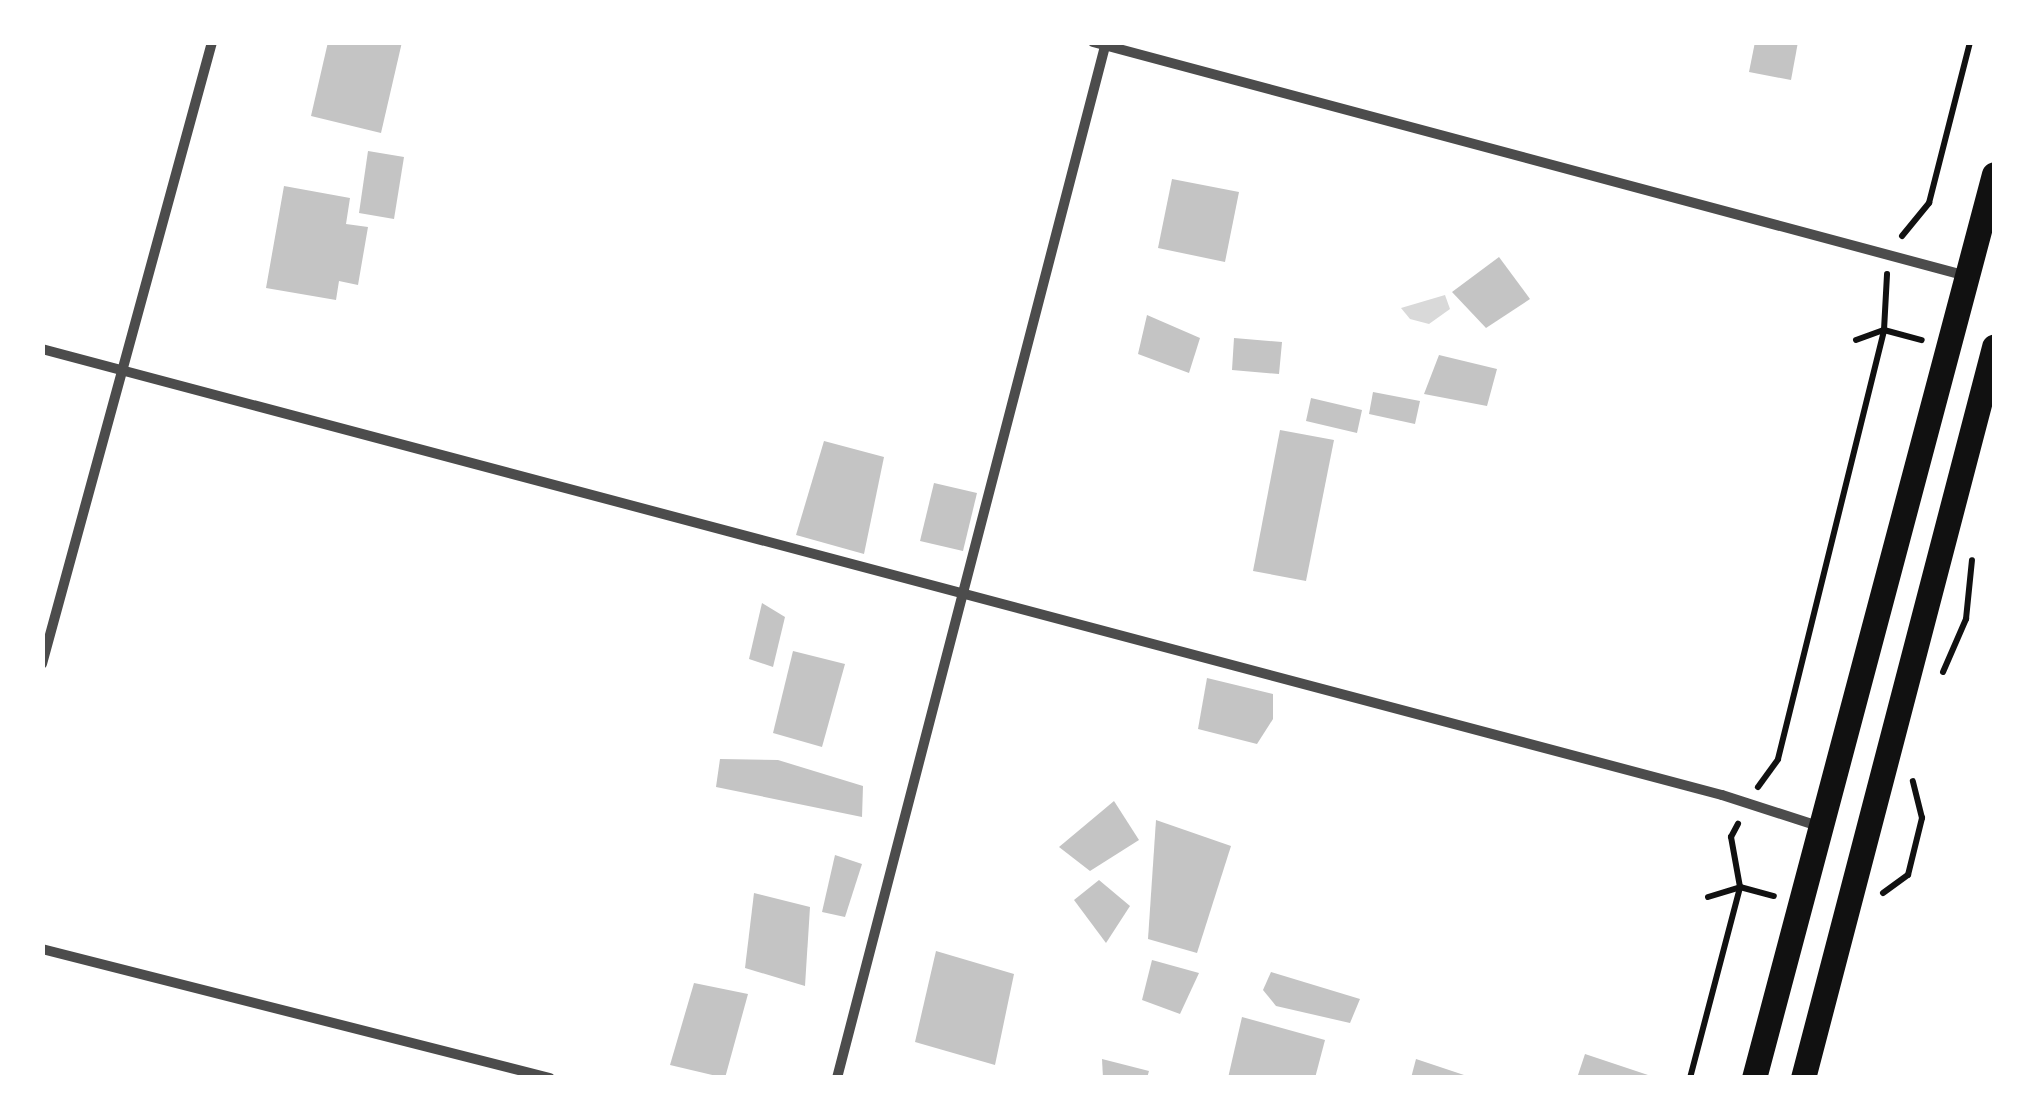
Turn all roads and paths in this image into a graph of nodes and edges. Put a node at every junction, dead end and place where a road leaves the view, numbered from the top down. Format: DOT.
graph roads {
  1 [pos="212,42"];
  2 [pos="1970,42"];
  3 [pos="1099,44"];
  4 [pos="1994,174"];
  5 [pos="1888,252"];
  6 [pos="1968,277"];
  7 [pos="1994,347"];
  8 [pos="42,348"];
  9 [pos="122,370"];
  10 [pos="966,598"];
  11 [pos="42,664"];
  12 [pos="1749,802"];
  13 [pos="1824,828"];
  14 [pos="42,950"];
  15 [pos="550,1078"];
  16 [pos="837,1078"];
  17 [pos="1690,1078"];
  18 [pos="1754,1078"];
  19 [pos="1803,1078"];
  1 -- 9 [label="street"];
  2 -- 5 [label="path"];
  3 -- 5 [label="street"];
  3 -- 10 [label="street"];
  4 -- 6 [label="main road"];
  5 -- 6 [label="street"];
  5 -- 12 [label="path"];
  6 -- 13 [label="main road"];
  7 -- 19 [label="main road"];
  8 -- 9 [label="street"];
  9 -- 10 [label="street"];
  9 -- 11 [label="street"];
  10 -- 12 [label="street"];
  10 -- 16 [label="street"];
  12 -- 13 [label="street"];
  12 -- 17 [label="path"];
  13 -- 18 [label="main road"];
  14 -- 15 [label="street"];
}
